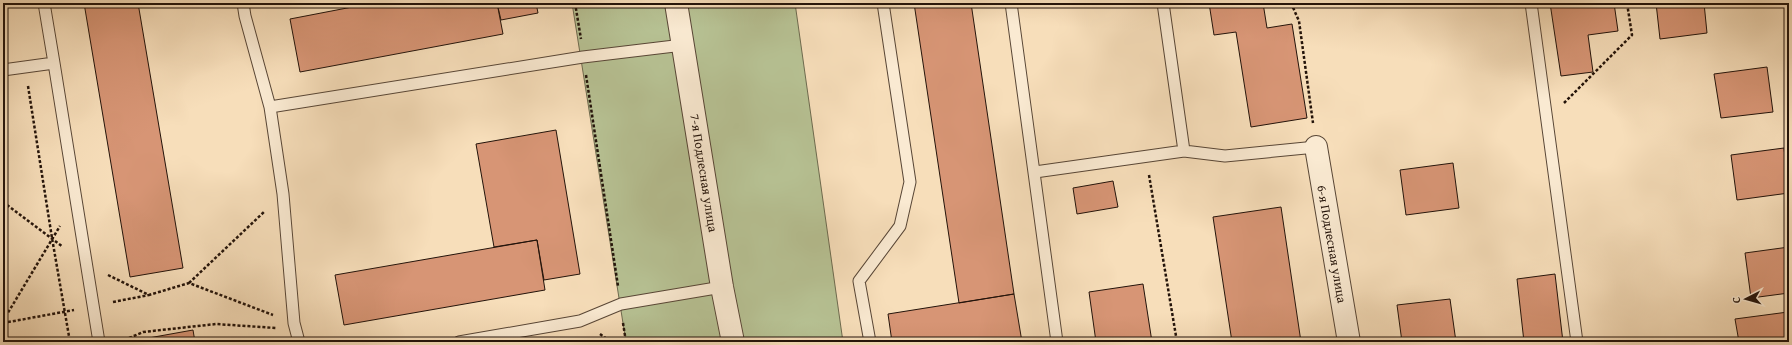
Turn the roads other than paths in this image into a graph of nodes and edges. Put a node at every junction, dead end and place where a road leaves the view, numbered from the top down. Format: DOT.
graph roads {
  1 [pos="44,3"];
  2 [pos="243,3"];
  3 [pos="676,3"];
  4 [pos="883,3"];
  5 [pos="1011,3"];
  6 [pos="1163,3"];
  7 [pos="1531,3"];
  8 [pos="683,45"];
  9 [pos="54,63"];
  10 [pos="3,70"];
  11 [pos="270,107"];
  12 [pos="1316,147"];
  13 [pos="1184,151"];
  14 [pos="1034,172"];
  15 [pos="722,287"];
  16 [pos="99,342"];
  17 [pos="299,342"];
  18 [pos="459,342"];
  19 [pos="733,342"];
  20 [pos="870,342"];
  21 [pos="1057,342"];
  22 [pos="1349,342"];
  23 [pos="1577,342"];
  1 -- 9 [label="lane"];
  2 -- 11 [label="lane"];
  3 -- 8 [label="street, 7-я Подлесная улица"];
  4 -- 20 [label="lane"];
  5 -- 14 [label="lane"];
  6 -- 13 [label="lane"];
  7 -- 23 [label="lane"];
  8 -- 11 [label="lane"];
  8 -- 15 [label="street, 7-я Подлесная улица"];
  9 -- 10 [label="lane"];
  9 -- 16 [label="lane"];
  11 -- 17 [label="lane"];
  12 -- 13 [label="lane"];
  12 -- 22 [label="street, 6-я Подлесная улица"];
  13 -- 14 [label="lane"];
  14 -- 21 [label="lane"];
  15 -- 18 [label="lane"];
  15 -- 19 [label="street, 7-я Подлесная улица"];
}
